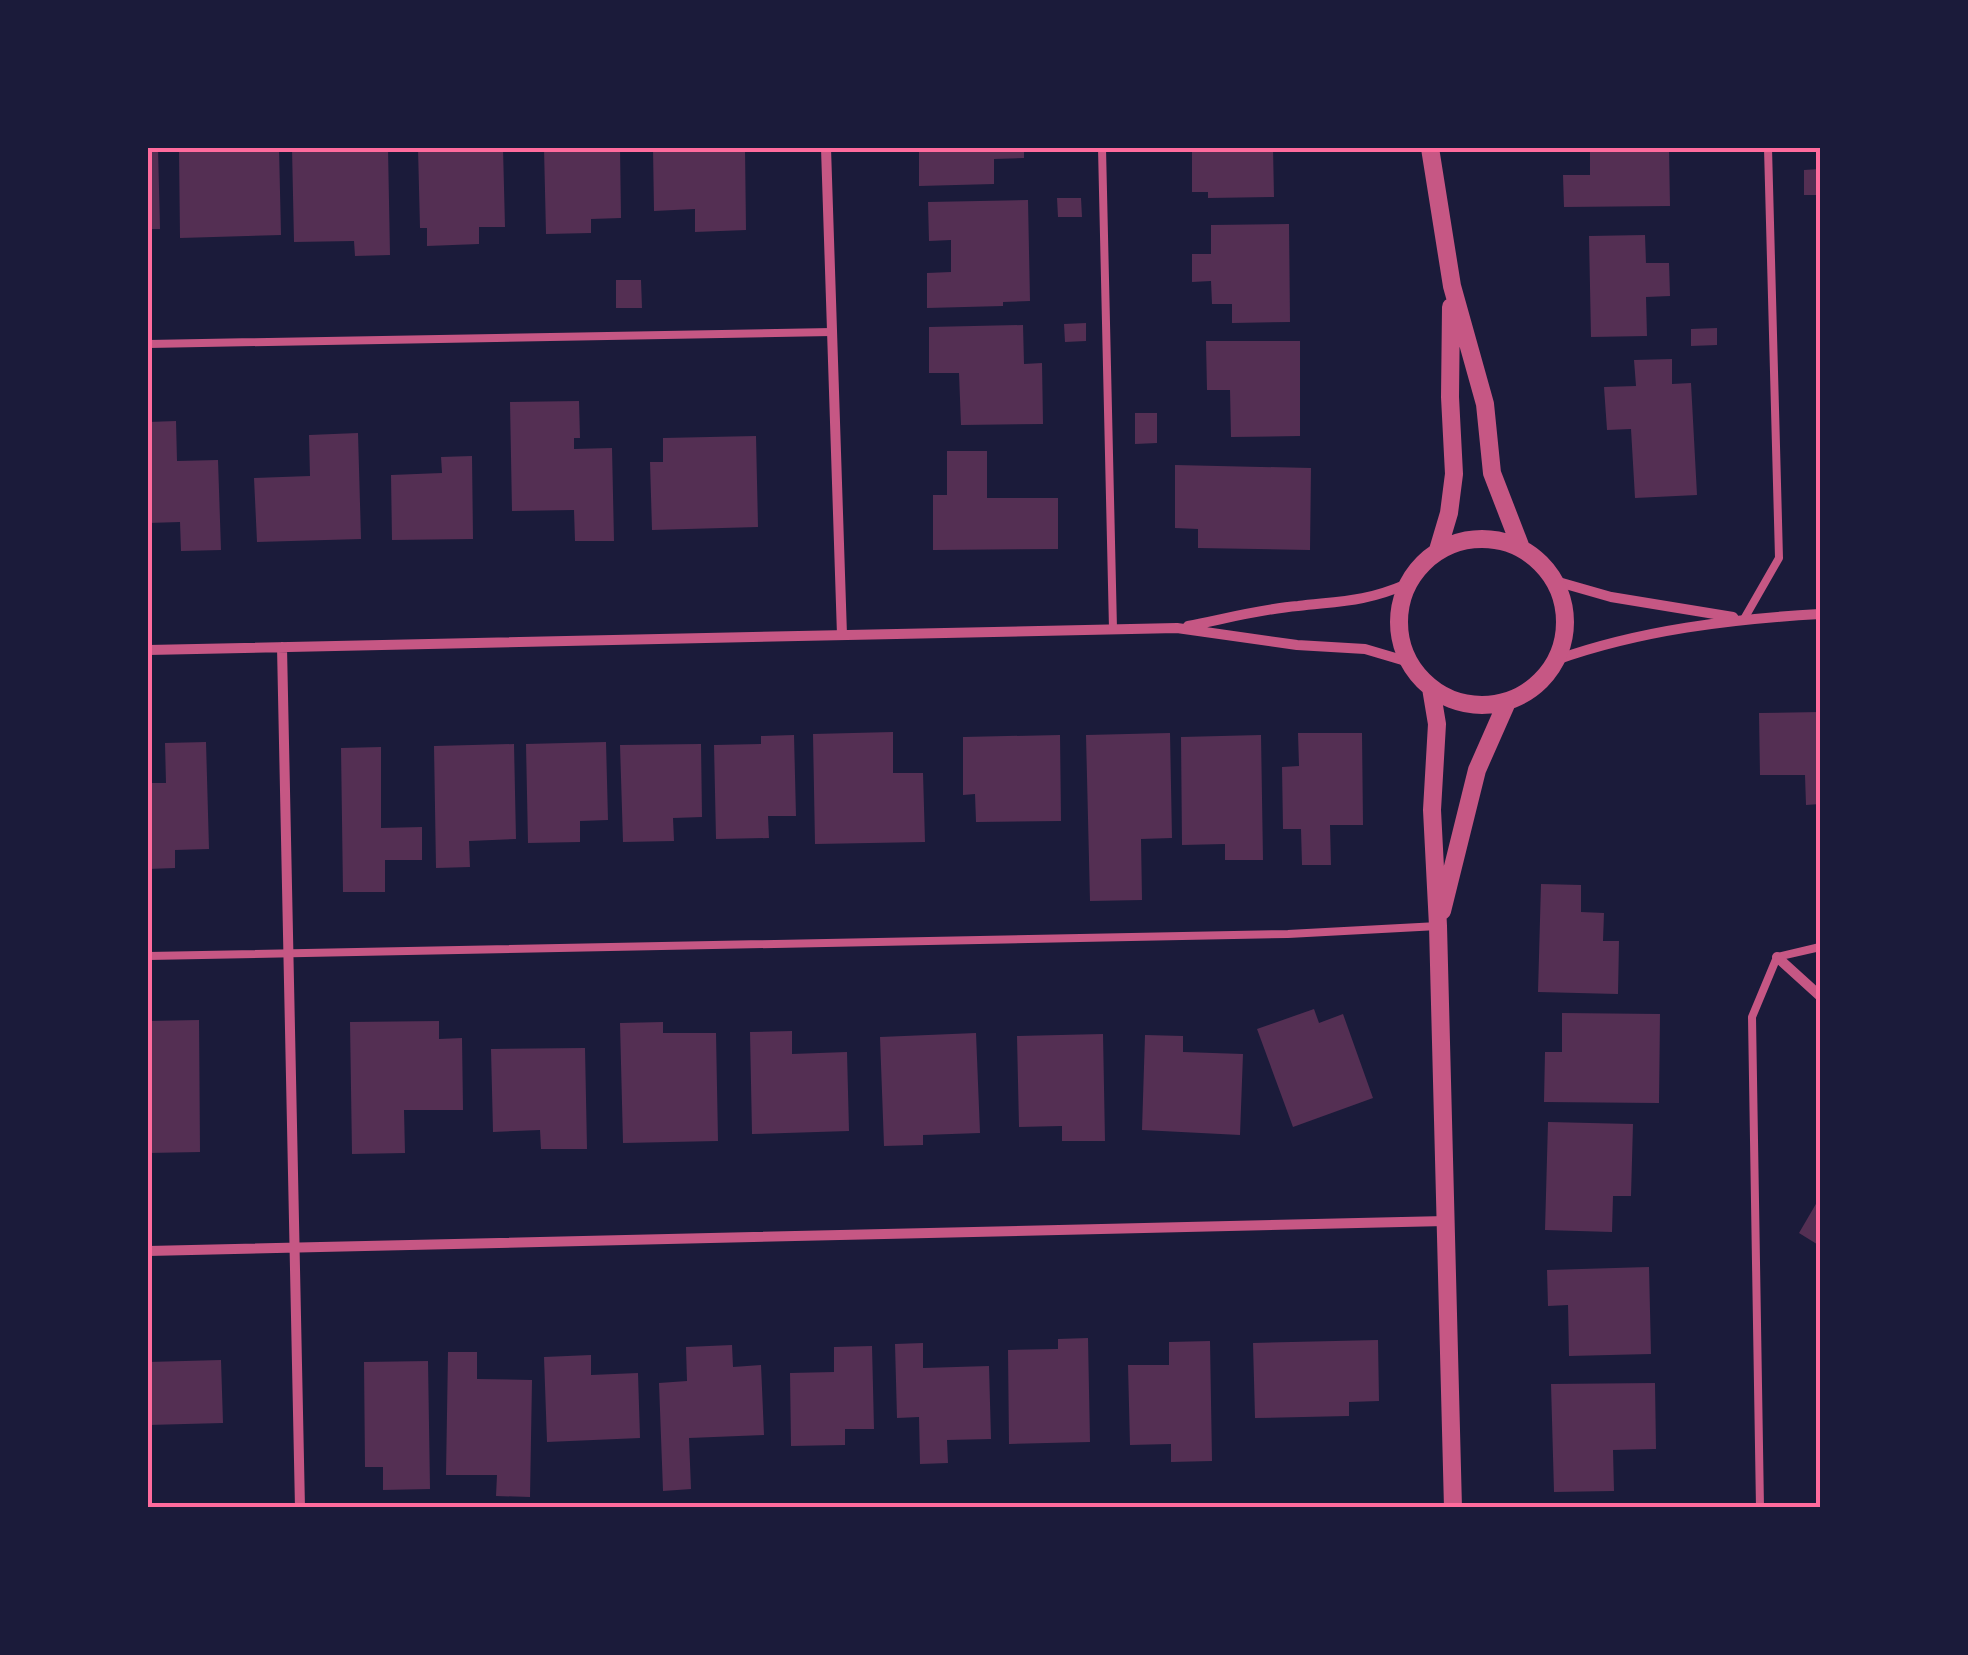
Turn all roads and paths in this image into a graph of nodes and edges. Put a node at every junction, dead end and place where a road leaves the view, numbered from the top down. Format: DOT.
graph roads {
  1 [pos="826,148"];
  2 [pos="1102,148"];
  3 [pos="1430,148"];
  4 [pos="1768,148"];
  5 [pos="1452,286"];
  6 [pos="832,332"];
  7 [pos="148,344"];
  8 [pos="1521,548"];
  9 [pos="1438,550"];
  10 [pos="1555,581"];
  11 [pos="1407,584"];
  12 [pos="1820,614"];
  13 [pos="1744,619"];
  14 [pos="1177,628"];
  15 [pos="1113,629"];
  16 [pos="842,635"];
  17 [pos="282,647"];
  18 [pos="148,650"];
  19 [pos="1556,660"];
  20 [pos="1409,662"];
  21 [pos="1431,688"];
  22 [pos="1507,702"];
  23 [pos="1438,926"];
  24 [pos="1820,947"];
  25 [pos="290,953"];
  26 [pos="148,956"];
  27 [pos="1777,957"];
  28 [pos="1820,996"];
  29 [pos="1446,1220"];
  30 [pos="296,1247"];
  31 [pos="148,1251"];
  32 [pos="300,1508"];
  33 [pos="1452,1508"];
  34 [pos="1760,1508"];
  1 -- 6 [label="street"];
  2 -- 15 [label="lane"];
  3 -- 5 [label="street"];
  4 -- 13 [label="lane"];
  5 -- 8 [label="street"];
  5 -- 9 [label="street"];
  6 -- 7 [label="lane"];
  6 -- 16 [label="street"];
  8 -- 9 [label="street"];
  8 -- 10 [label="street"];
  9 -- 11 [label="street"];
  10 -- 13 [label="street"];
  10 -- 19 [label="street"];
  11 -- 14 [label="street"];
  11 -- 20 [label="street"];
  12 -- 13 [label="street"];
  13 -- 19 [label="street"];
  14 -- 15 [label="street"];
  14 -- 20 [label="street"];
  15 -- 16 [label="street"];
  16 -- 17 [label="street"];
  17 -- 18 [label="street"];
  17 -- 25 [label="street"];
  19 -- 22 [label="street"];
  20 -- 21 [label="street"];
  21 -- 22 [label="street"];
  21 -- 23 [label="street"];
  22 -- 23 [label="street"];
  23 -- 25 [label="lane"];
  23 -- 29 [label="street"];
  24 -- 27 [label="lane"];
  25 -- 26 [label="lane"];
  25 -- 30 [label="street"];
  27 -- 28 [label="street"];
  27 -- 34 [label="lane"];
  29 -- 30 [label="street"];
  29 -- 33 [label="street"];
  30 -- 31 [label="street"];
  30 -- 32 [label="street"];
}
